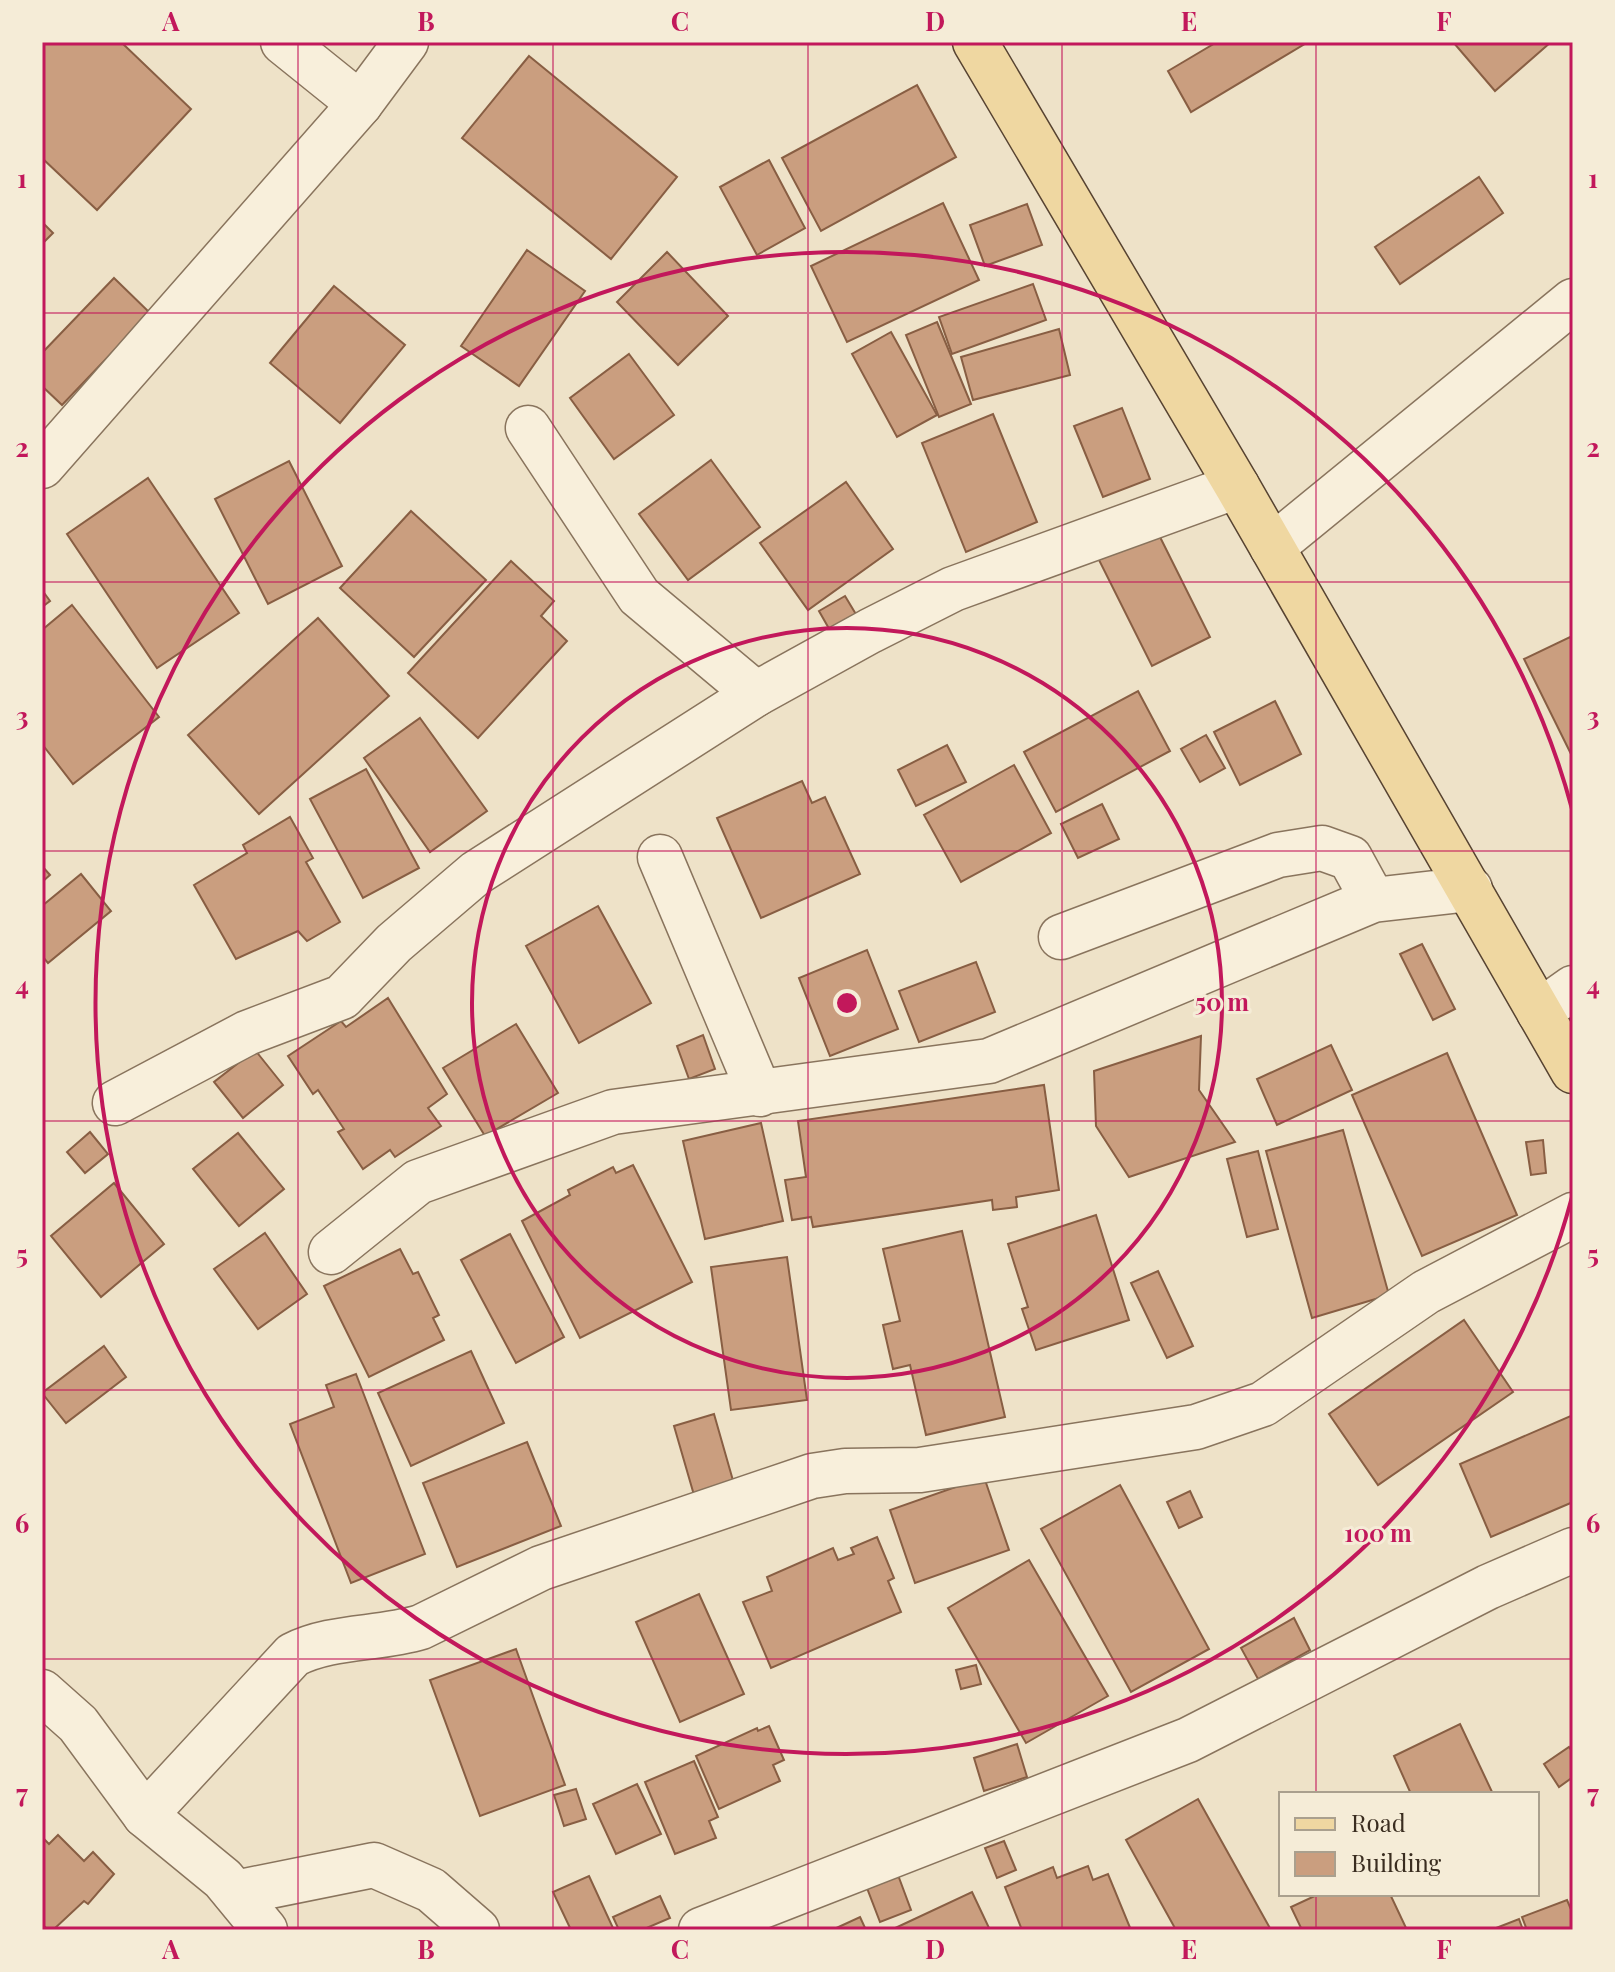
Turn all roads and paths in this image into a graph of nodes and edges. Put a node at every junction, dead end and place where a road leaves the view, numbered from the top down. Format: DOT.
graph roads {
  1 [pos="283,42"];
  2 [pos="406,42"];
  3 [pos="975,42"];
  4 [pos="360,104"];
  5 [pos="1573,301"];
  6 [pos="528,428"];
  7 [pos="42,466"];
  8 [pos="1237,486"];
  9 [pos="1272,547"];
  10 [pos="756,694"];
  11 [pos="660,857"];
  12 [pos="1470,889"];
  13 [pos="1373,900"];
  14 [pos="1061,937"];
  15 [pos="1556,1000"];
  16 [pos="1573,1071"];
  17 [pos="760,1094"];
  18 [pos="115,1103"];
  19 [pos="1573,1215"];
  20 [pos="331,1252"];
  21 [pos="1573,1550"];
  22 [pos="42,1692"];
  23 [pos="145,1815"];
  24 [pos="235,1893"];
  25 [pos="265,1930"];
  26 [pos="477,1930"];
  27 [pos="701,1930"];
  1 -- 4 [label="street"];
  2 -- 4 [label="street"];
  3 -- 8 [label="main road"];
  4 -- 7 [label="street"];
  5 -- 9 [label="street"];
  6 -- 10 [label="street"];
  8 -- 9 [label="main road"];
  8 -- 10 [label="street"];
  9 -- 12 [label="main road"];
  10 -- 18 [label="street"];
  11 -- 17 [label="street"];
  12 -- 13 [label="street"];
  12 -- 15 [label="main road"];
  13 -- 14 [label="street"];
  13 -- 17 [label="street"];
  15 -- 16 [label="main road"];
  17 -- 20 [label="street"];
  19 -- 23 [label="street"];
  21 -- 27 [label="street"];
  22 -- 23 [label="street"];
  23 -- 24 [label="street"];
  24 -- 25 [label="street"];
  24 -- 26 [label="street"];
}
